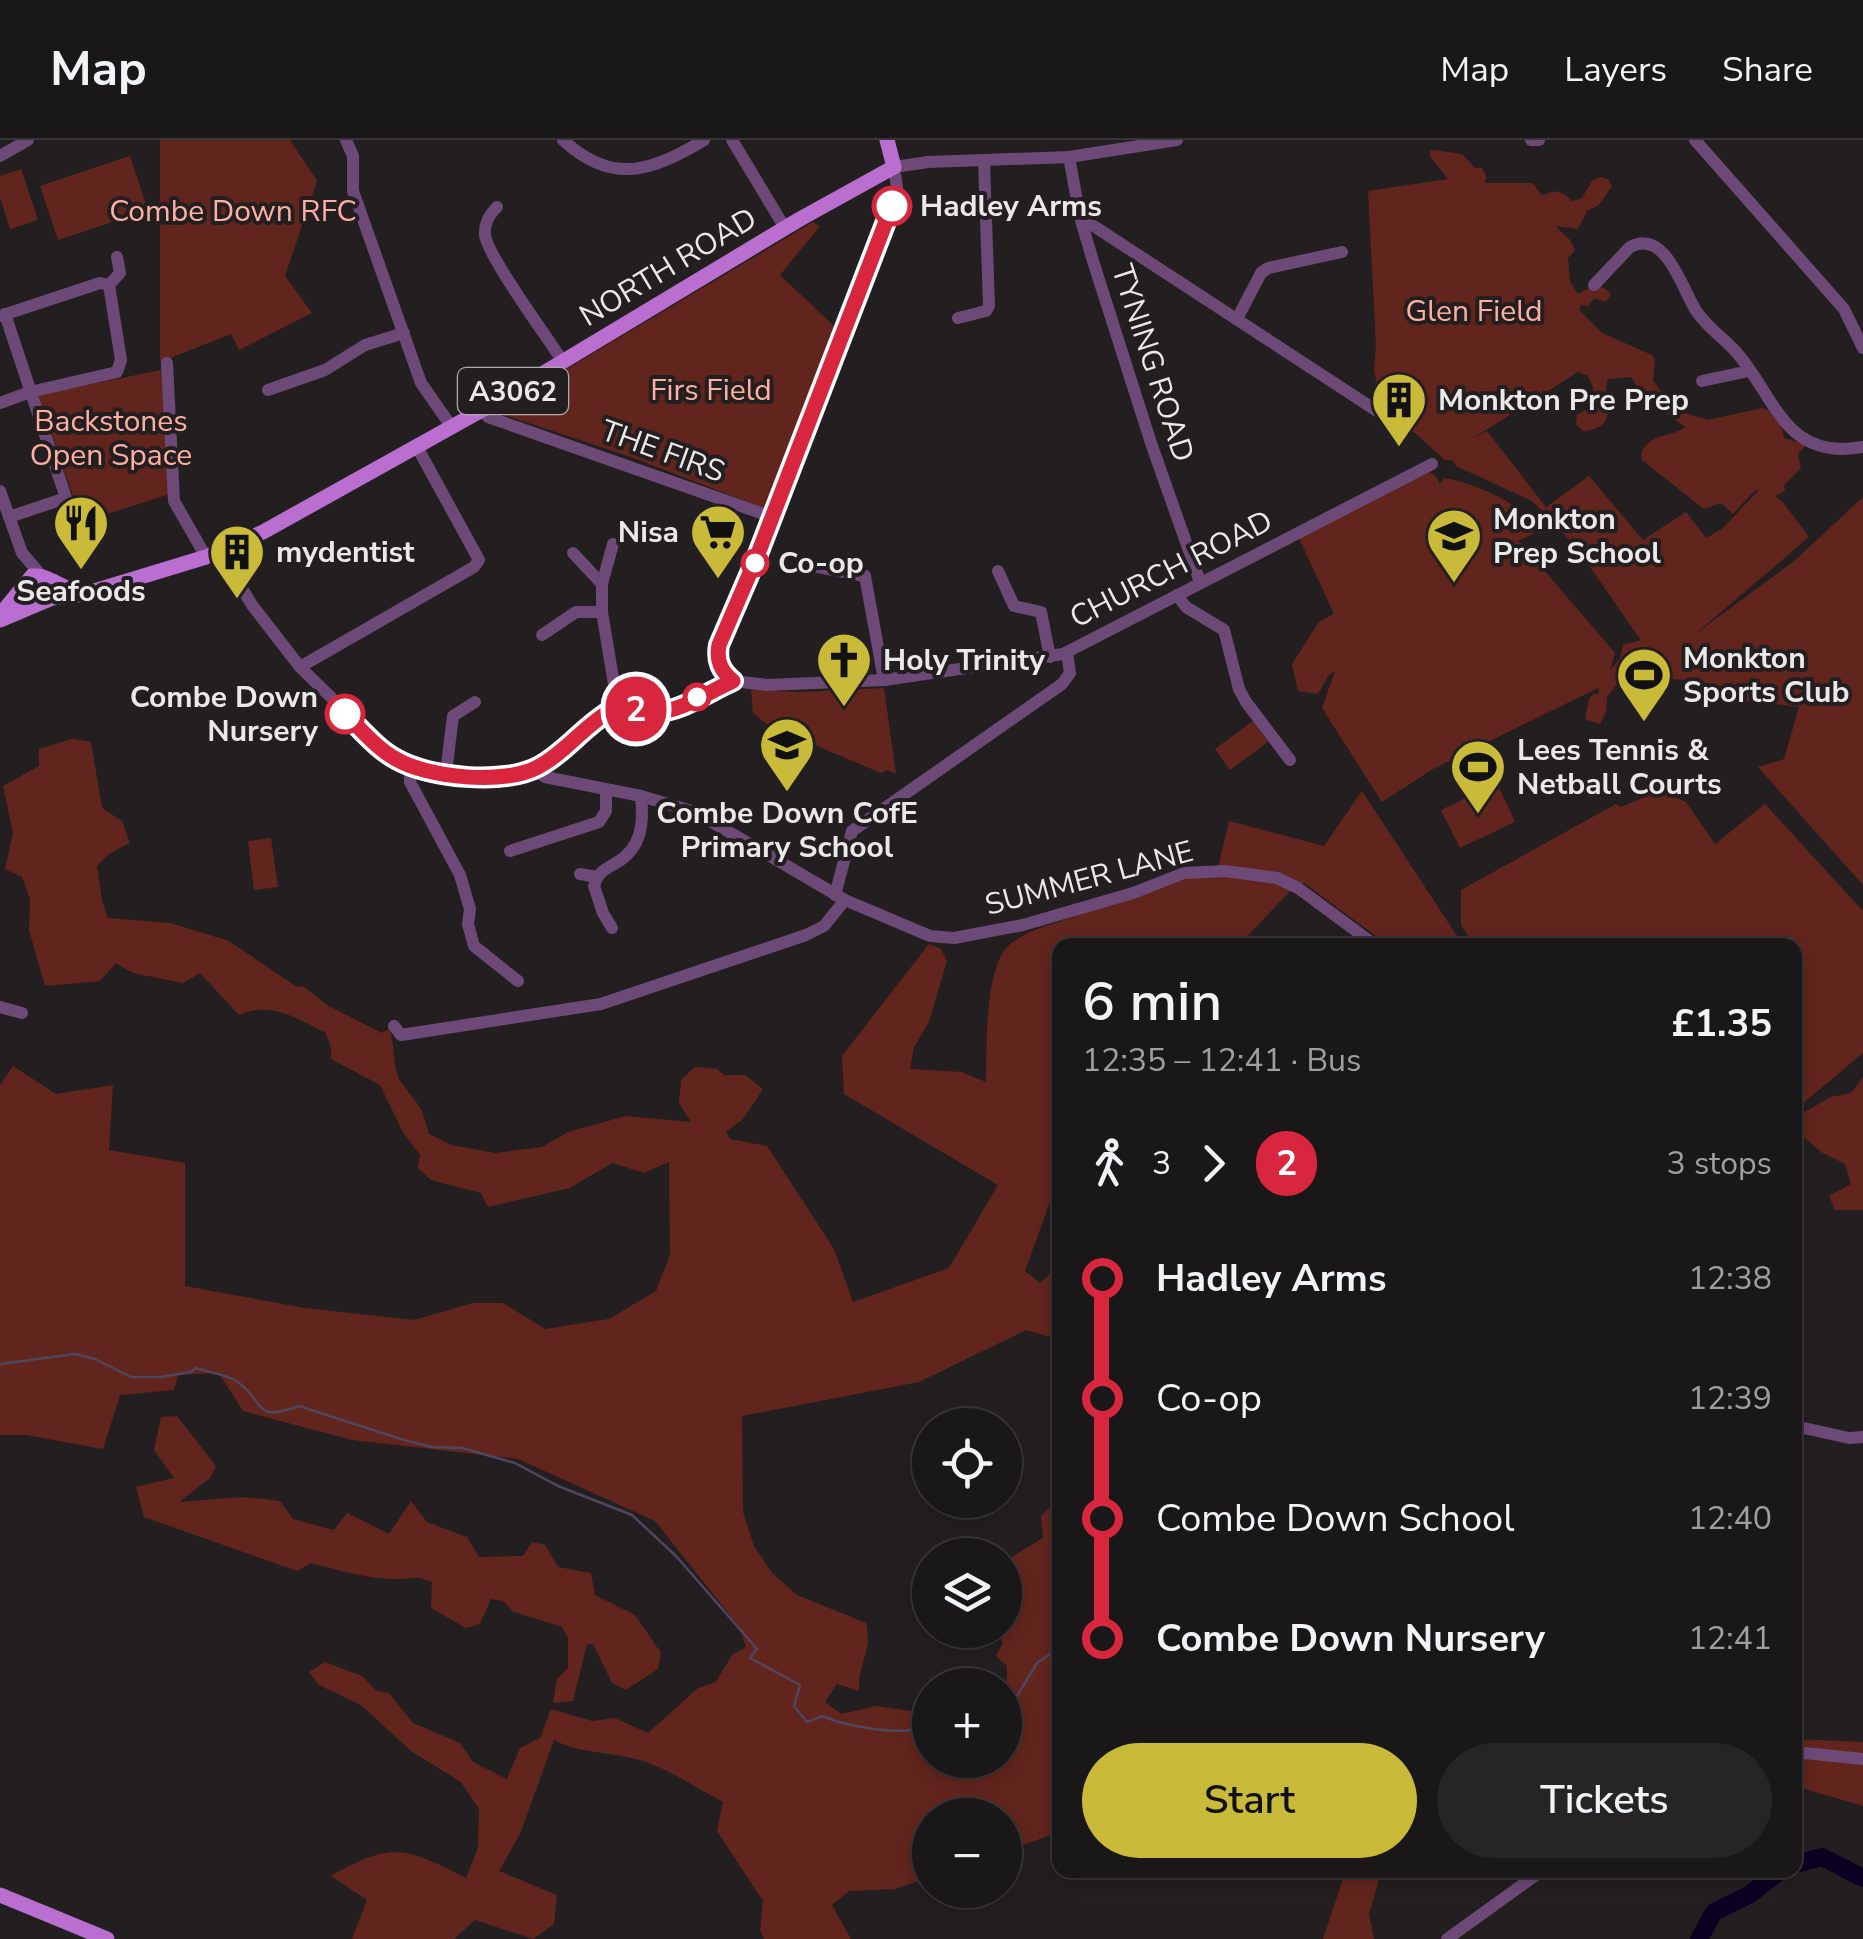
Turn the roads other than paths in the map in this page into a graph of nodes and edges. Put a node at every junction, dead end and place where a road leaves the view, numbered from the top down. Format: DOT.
graph roads {
  1 [pos="28,140"];
  2 [pos="346,140"];
  3 [pos="704,140"];
  4 [pos="732,140"];
  5 [pos="888,140"];
  6 [pos="1177,140"];
  7 [pos="1531,140"];
  8 [pos="1539,140"];
  9 [pos="1695,140"];
  10 [pos="571,143"];
  11 [pos="0,156"];
  12 [pos="1069,157"];
  13 [pos="984,162"];
  14 [pos="894,167"];
  15 [pos="497,207"];
  16 [pos="1080,217"];
  17 [pos="785,228"];
  18 [pos="1342,252"];
  19 [pos="117,257"];
  20 [pos="109,285"];
  21 [pos="1594,285"];
  22 [pos="3,315"];
  23 [pos="958,318"];
  24 [pos="1238,318"];
  25 [pos="404,333"];
  26 [pos="1863,348"];
  27 [pos="168,362"];
  28 [pos="563,362"];
  29 [pos="1749,371"];
  30 [pos="1702,381"];
  31 [pos="268,390"];
  32 [pos="30,392"];
  33 [pos="0,404"];
  34 [pos="482,410"];
  35 [pos="1377,410"];
  36 [pos="451,426"];
  37 [pos="416,445"];
  38 [pos="1863,447"];
  39 [pos="1432,464"];
  40 [pos="0,491"];
  41 [pos="9,518"];
  42 [pos="772,518"];
  43 [pos="613,544"];
  44 [pos="19,546"];
  45 [pos="573,553"];
  46 [pos="213,555"];
  47 [pos="818,567"];
  48 [pos="998,571"];
  49 [pos="46,579"];
  50 [pos="1200,582"];
  51 [pos="602,584"];
  52 [pos="22,586"];
  53 [pos="95,591"];
  54 [pos="1177,594"];
  55 [pos="41,603"];
  56 [pos="602,612"];
  57 [pos="0,618"];
  58 [pos="542,635"];
  59 [pos="1067,652"];
  60 [pos="1050,656"];
  61 [pos="300,666"];
  62 [pos="884,680"];
  63 [pos="733,681"];
  64 [pos="475,702"];
  65 [pos="618,708"];
  66 [pos="1290,760"];
  67 [pos="410,766"];
  68 [pos="534,769"];
  69 [pos="446,773"];
  70 [pos="606,790"];
  71 [pos="641,796"];
  72 [pos="510,851"];
  73 [pos="580,874"];
  74 [pos="597,877"];
  75 [pos="840,898"];
  76 [pos="612,928"];
  77 [pos="1366,938"];
  78 [pos="518,981"];
  79 [pos="0,1007"];
  80 [pos="22,1012"];
  81 [pos="397,1036"];
  82 [pos="1802,1428"];
  83 [pos="1863,1437"];
  84 [pos="1802,1753"];
  85 [pos="1863,1759"];
  86 [pos="1532,1878"];
  87 [pos="0,1895"];
  88 [pos="107,1939"];
  89 [pos="1446,1939"];
  1 -- 11 [label="street"];
  2 -- 25 [label="street"];
  3 -- 10 [label="street"];
  4 -- 17 [label="street"];
  5 -- 14 [label="main road"];
  6 -- 12 [label="street, NORTH ROAD"];
  7 -- 8 [label="street"];
  9 -- 26 [label="street"];
  12 -- 13 [label="street, NORTH ROAD"];
  12 -- 16 [label="street, TYNING ROAD"];
  13 -- 14 [label="street, NORTH ROAD"];
  13 -- 23 [label="street"];
  14 -- 17 [label="main road, NORTH ROAD / A3062"];
  14 -- 42 [label="street"];
  15 -- 28 [label="street"];
  16 -- 24 [label="street"];
  16 -- 50 [label="street, TYNING ROAD"];
  17 -- 28 [label="main road, NORTH ROAD / A3062"];
  18 -- 24 [label="street"];
  19 -- 20 [label="street"];
  20 -- 22 [label="street"];
  20 -- 32 [label="street"];
  21 -- 29 [label="street"];
  22 -- 32 [label="street"];
  24 -- 35 [label="street"];
  25 -- 31 [label="street"];
  25 -- 36 [label="street"];
  27 -- 46 [label="street"];
  28 -- 34 [label="main road, NORTH ROAD / A3062"];
  29 -- 30 [label="street"];
  29 -- 38 [label="street"];
  32 -- 33 [label="street"];
  32 -- 41 [label="street"];
  34 -- 36 [label="main road, NORTH ROAD / A3062"];
  34 -- 42 [label="street, THE FIRS"];
  36 -- 37 [label="main road, NORTH ROAD / A3062"];
  37 -- 46 [label="main road, NORTH ROAD / A3062"];
  37 -- 61 [label="street"];
  39 -- 50 [label="street, CHURCH ROAD"];
  40 -- 41 [label="street"];
  41 -- 44 [label="street"];
  42 -- 63 [label="street"];
  43 -- 51 [label="street"];
  44 -- 49 [label="street"];
  44 -- 52 [label="street"];
  45 -- 51 [label="street"];
  46 -- 53 [label="main road, A3062"];
  46 -- 61 [label="street"];
  47 -- 62 [label="street"];
  48 -- 60 [label="street"];
  49 -- 52 [label="main road, A3062"];
  49 -- 53 [label="main road, A3062"];
  49 -- 55 [label="main road"];
  50 -- 54 [label="street, CHURCH ROAD"];
  51 -- 56 [label="street"];
  52 -- 55 [label="main road"];
  52 -- 57 [label="main road, A3062"];
  53 -- 55 [label="main road, A3062"];
  54 -- 59 [label="street, CHURCH ROAD"];
  54 -- 66 [label="street"];
  55 -- 57 [label="main road, A3062"];
  56 -- 58 [label="street"];
  56 -- 65 [label="street"];
  59 -- 60 [label="street, CHURCH ROAD"];
  59 -- 75 [label="street"];
  60 -- 62 [label="street, CHURCH ROAD"];
  61 -- 67 [label="street"];
  62 -- 63 [label="street, CHURCH ROAD"];
  63 -- 65 [label="street, CHURCH ROAD"];
  64 -- 69 [label="street"];
  65 -- 68 [label="street"];
  67 -- 69 [label="street"];
  67 -- 78 [label="street"];
  68 -- 69 [label="street"];
  68 -- 70 [label="street, SUMMER LANE"];
  70 -- 71 [label="street, SUMMER LANE"];
  70 -- 72 [label="street"];
  71 -- 74 [label="street"];
  71 -- 75 [label="street, SUMMER LANE"];
  73 -- 74 [label="street"];
  74 -- 76 [label="street"];
  75 -- 77 [label="street, SUMMER LANE"];
  75 -- 81 [label="street"];
  79 -- 80 [label="street"];
  82 -- 83 [label="street"];
  84 -- 85 [label="street"];
  86 -- 89 [label="street"];
  87 -- 88 [label="main road"];
}
